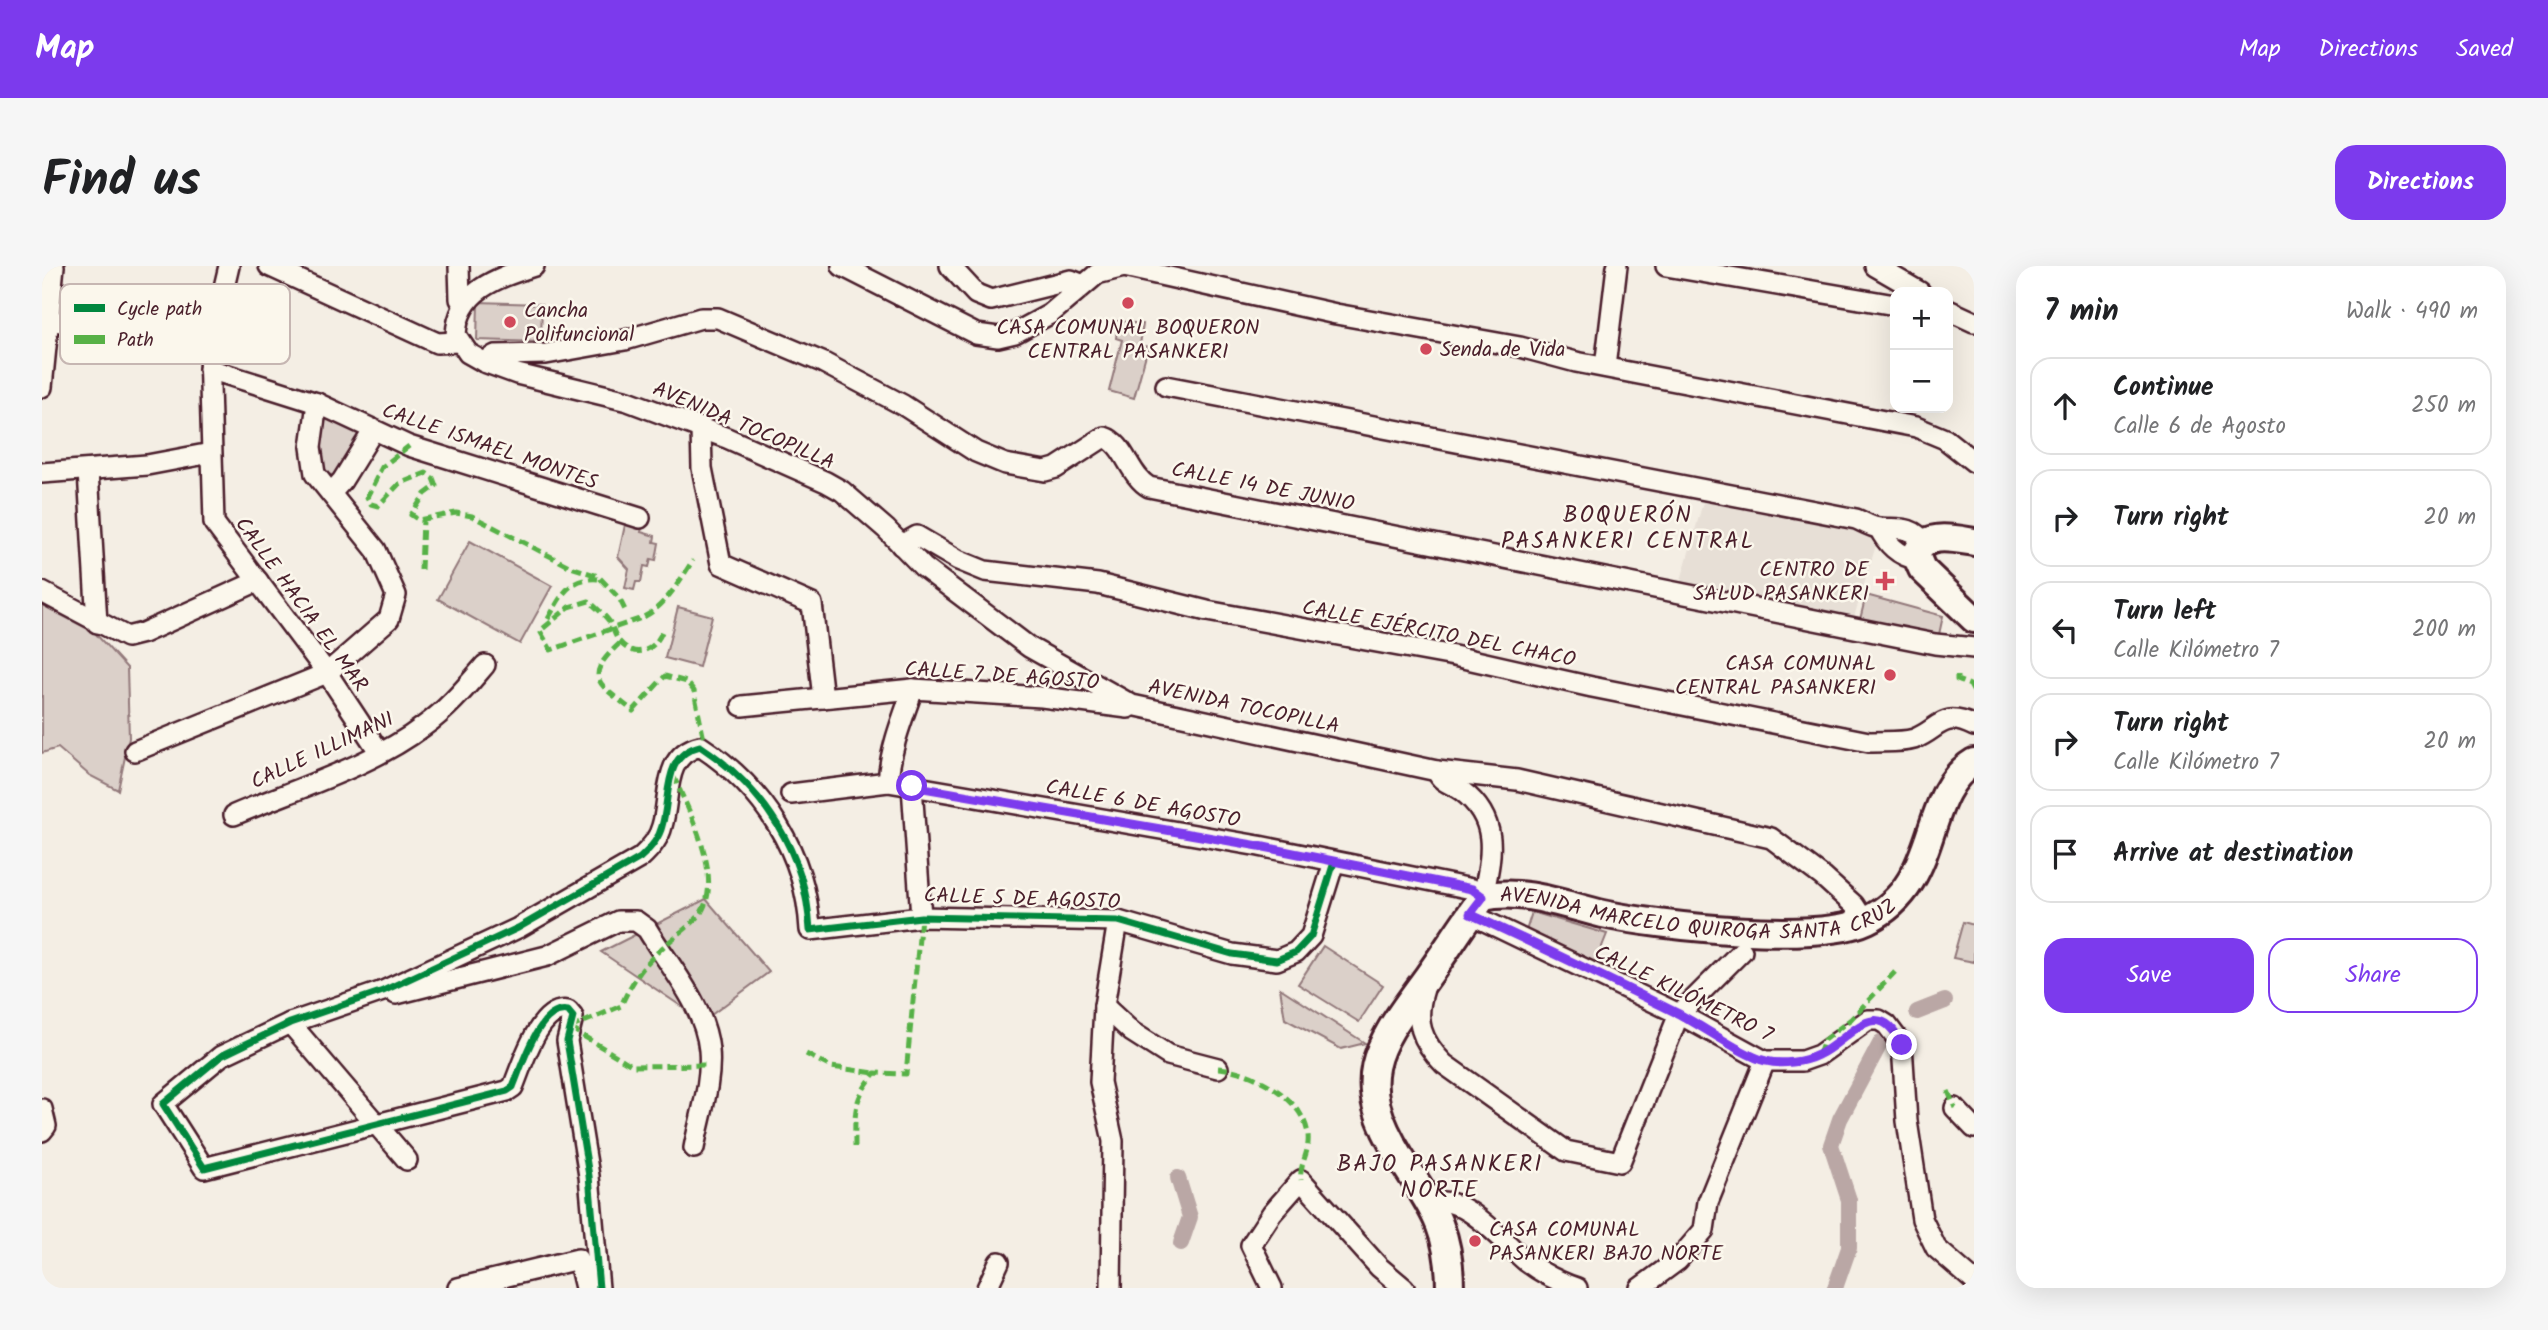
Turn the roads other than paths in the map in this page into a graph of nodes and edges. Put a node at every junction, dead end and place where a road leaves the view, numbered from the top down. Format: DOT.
graph roads {
  1 [pos="54,266"];
  2 [pos="229,266"];
  3 [pos="269,266"];
  4 [pos="459,266"];
  5 [pos="534,266"];
  6 [pos="842,266"];
  7 [pos="950,266"];
  8 [pos="1617,266"];
  9 [pos="1666,266"];
  10 [pos="1875,266"];
  11 [pos="225,284"];
  12 [pos="1081,284"];
  13 [pos="1911,287"];
  14 [pos="1890,303"];
  15 [pos="464,305"];
  16 [pos="1953,312"];
  17 [pos="50,320"];
  18 [pos="1974,322"];
  19 [pos="60,323"];
  20 [pos="458,342"];
  21 [pos="484,362"];
  22 [pos="209,364"];
  23 [pos="219,364"];
  24 [pos="1605,367"];
  25 [pos="1166,386"];
  26 [pos="42,387"];
  27 [pos="317,404"];
  28 [pos="701,429"];
  29 [pos="373,431"];
  30 [pos="211,453"];
  31 [pos="1974,462"];
  32 [pos="88,471"];
  33 [pos="42,473"];
  34 [pos="331,494"];
  35 [pos="640,518"];
  36 [pos="1974,542"];
  37 [pos="901,545"];
  38 [pos="1921,551"];
  39 [pos="258,581"];
  40 [pos="42,592"];
  41 [pos="1974,619"];
  42 [pos="97,623"];
  43 [pos="1974,648"];
  44 [pos="485,665"];
  45 [pos="327,673"];
  46 [pos="913,689"];
  47 [pos="822,698"];
  48 [pos="1132,705"];
  49 [pos="742,706"];
  50 [pos="1974,726"];
  51 [pos="135,751"];
  52 [pos="380,753"];
  53 [pos="1974,762"];
  54 [pos="1437,771"];
  55 [pos="888,782"];
  56 [pos="912,786"];
  57 [pos="791,794"];
  58 [pos="234,815"];
  59 [pos="1334,862"];
  60 [pos="1477,906"];
  61 [pos="921,917"];
  62 [pos="1118,921"];
  63 [pos="1865,922"];
  64 [pos="1742,951"];
  65 [pos="1427,978"];
  66 [pos="383,991"];
  67 [pos="1104,1006"];
  68 [pos="1679,1014"];
  69 [pos="290,1023"];
  70 [pos="1765,1061"];
  71 [pos="1219,1068"];
  72 [pos="1955,1108"];
  73 [pos="374,1126"];
  74 [pos="1974,1128"];
  75 [pos="694,1148"];
  76 [pos="407,1160"];
  77 [pos="1433,1205"];
  78 [pos="999,1262"];
  79 [pos="1974,1281"];
  80 [pos="458,1288"];
  81 [pos="585,1288"];
  82 [pos="599,1288"];
  83 [pos="987,1288"];
  84 [pos="1111,1288"];
  85 [pos="1272,1288"];
  86 [pos="1404,1288"];
  87 [pos="1450,1288"];
  88 [pos="1577,1288"];
  89 [pos="1640,1288"];
  1 -- 17 [label="street"];
  2 -- 11 [label="street, CALLE HACIA EL MAR"];
  3 -- 20 [label="street"];
  4 -- 15 [label="street"];
  5 -- 15 [label="street"];
  6 -- 12 [label="street"];
  7 -- 12 [label="street"];
  8 -- 24 [label="street"];
  9 -- 14 [label="street"];
  10 -- 13 [label="street"];
  12 -- 24 [label="street"];
  15 -- 20 [label="street"];
  16 -- 18 [label="street"];
  17 -- 19 [label="street, CALLE ISMAEL MONTES"];
  17 -- 26 [label="street"];
  20 -- 21 [label="street, AVENIDA TOCOPILLA"];
  21 -- 28 [label="street, AVENIDA TOCOPILLA"];
  21 -- 43 [label="street, CALLE 14 DE JUNIO"];
  22 -- 30 [label="street, CALLE HACIA EL MAR"];
  23 -- 27 [label="street, CALLE ISMAEL MONTES"];
  24 -- 31 [label="street"];
  25 -- 38 [label="street"];
  27 -- 29 [label="street, CALLE ISMAEL MONTES"];
  27 -- 34 [label="street"];
  28 -- 37 [label="street, AVENIDA TOCOPILLA"];
  28 -- 47 [label="street"];
  29 -- 34 [label="street"];
  29 -- 35 [label="street, CALLE ISMAEL MONTES"];
  30 -- 32 [label="street"];
  30 -- 39 [label="street, CALLE HACIA EL MAR"];
  32 -- 33 [label="street"];
  32 -- 42 [label="street"];
  34 -- 45 [label="street"];
  36 -- 38 [label="main road"];
  37 -- 48 [label="street, AVENIDA TOCOPILLA"];
  37 -- 50 [label="street, CALLE EJÉRCITO DEL CHACO"];
  38 -- 41 [label="main road"];
  39 -- 42 [label="street"];
  39 -- 45 [label="street, CALLE HACIA EL MAR"];
  40 -- 42 [label="street"];
  44 -- 52 [label="street, CALLE ILLIMANI"];
  45 -- 51 [label="street"];
  45 -- 52 [label="street, CALLE HACIA EL MAR"];
  46 -- 47 [label="street, CALLE 7 DE AGOSTO"];
  46 -- 48 [label="street, CALLE 7 DE AGOSTO"];
  46 -- 55 [label="street"];
  47 -- 49 [label="street, CALLE 7 DE AGOSTO"];
  48 -- 54 [label="street, AVENIDA TOCOPILLA"];
  52 -- 58 [label="street, CALLE ILLIMANI"];
  53 -- 63 [label="main road, AVENIDA MARCELO QUIROGA SANTA CRUZ"];
  54 -- 60 [label="street"];
  54 -- 63 [label="street, AVENIDA TOCOPILLA"];
  55 -- 56 [label="street, CALLE 6 DE AGOSTO"];
  55 -- 57 [label="street, CALLE 6 DE AGOSTO"];
  56 -- 59 [label="street, CALLE 6 DE AGOSTO"];
  56 -- 61 [label="street"];
  59 -- 60 [label="street, CALLE 6 DE AGOSTO"];
  59 -- 62 [label="street, CALLE 5 DE AGOSTO"];
  60 -- 63 [label="main road, AVENIDA MARCELO QUIROGA SANTA CRUZ"];
  60 -- 65 [label="main road, AVENIDA MARCELO QUIROGA SANTA CRUZ"];
  60 -- 68 [label="street, CALLE KILÓMETRO 7"];
  61 -- 62 [label="street, CALLE 5 DE AGOSTO"];
  61 -- 66 [label="street, CALLE 5 DE AGOSTO"];
  62 -- 67 [label="street"];
  64 -- 68 [label="street"];
  65 -- 68 [label="street"];
  65 -- 77 [label="main road, AVENIDA MARCELO QUIROGA SANTA CRUZ"];
  66 -- 69 [label="street"];
  66 -- 75 [label="street"];
  67 -- 71 [label="street"];
  67 -- 84 [label="street"];
  68 -- 70 [label="street, CALLE KILÓMETRO 7"];
  69 -- 73 [label="street"];
  69 -- 73 [label="street"];
  70 -- 79 [label="street, CALLE KILÓMETRO 7"];
  70 -- 89 [label="street"];
  72 -- 74 [label="street"];
  73 -- 76 [label="street"];
  73 -- 82 [label="street"];
  77 -- 87 [label="main road, AVENIDA MARCELO QUIROGA SANTA CRUZ"];
  77 -- 88 [label="street"];
  78 -- 83 [label="street"];
  80 -- 81 [label="street"];
  85 -- 86 [label="street"];
}
